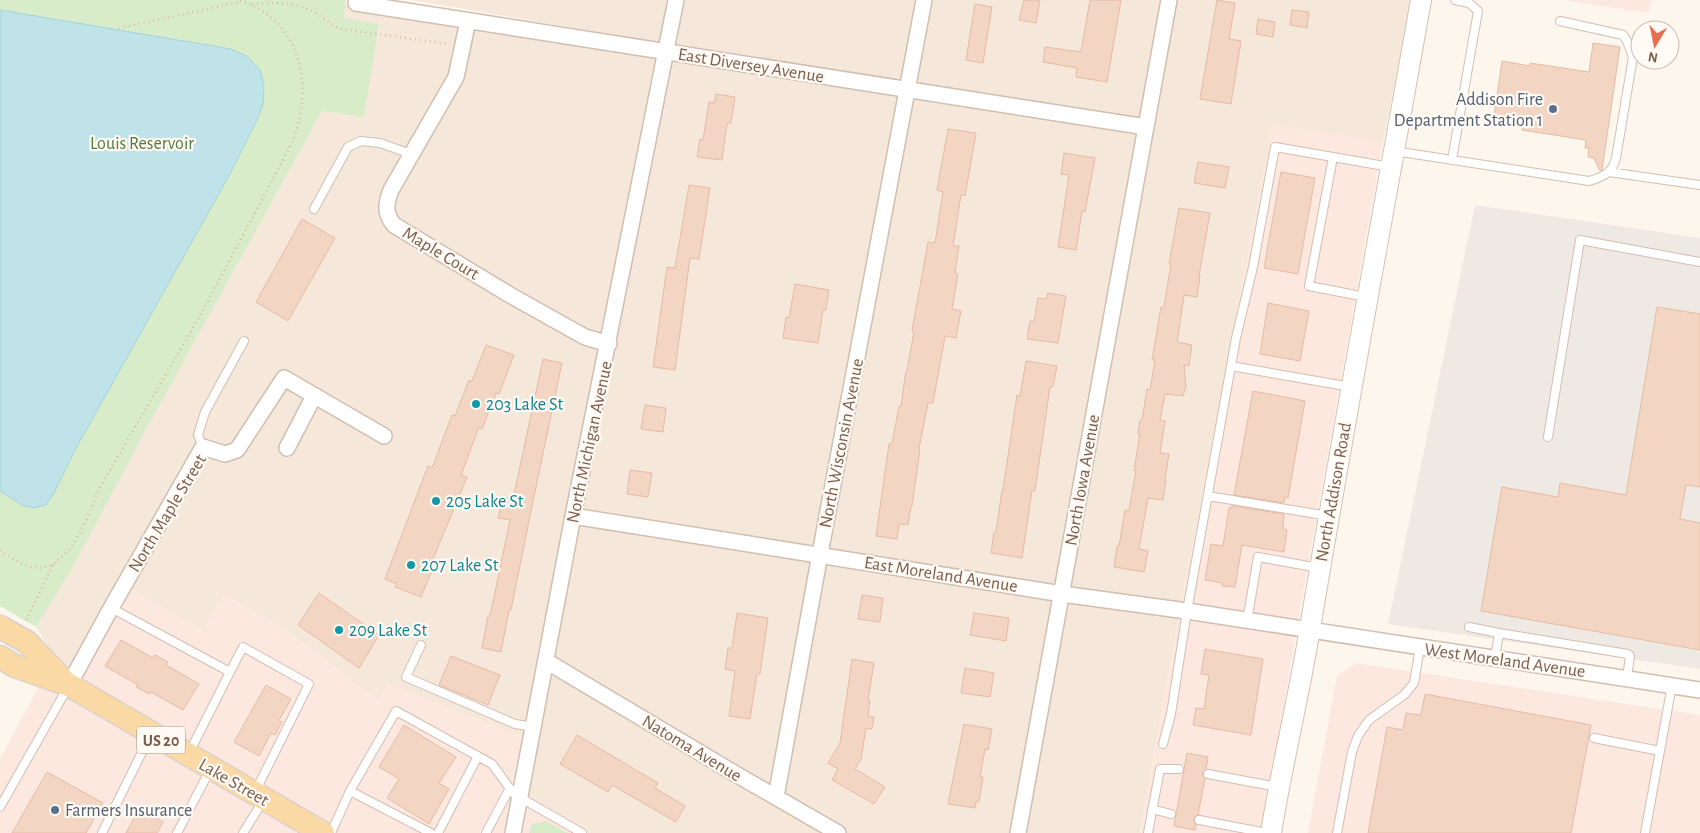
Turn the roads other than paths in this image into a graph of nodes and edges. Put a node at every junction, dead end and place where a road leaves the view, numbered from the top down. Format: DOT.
graph roads {
  1 [pos="676,0"];
  2 [pos="924,0"];
  3 [pos="1169,0"];
  4 [pos="1421,0"];
  5 [pos="1455,0"];
  6 [pos="356,3"];
  7 [pos="468,21"];
  8 [pos="1560,21"];
  9 [pos="665,52"];
  10 [pos="908,89"];
  11 [pos="1146,127"];
  12 [pos="411,154"];
  13 [pos="1333,157"];
  14 [pos="1392,159"];
  15 [pos="1452,160"];
  16 [pos="1609,172"];
  17 [pos="1700,185"];
  18 [pos="314,209"];
  19 [pos="1700,262"];
  20 [pos="1368,297"];
  21 [pos="244,341"];
  22 [pos="609,344"];
  23 [pos="1231,366"];
  24 [pos="1352,387"];
  25 [pos="314,396"];
  26 [pos="384,436"];
  27 [pos="1548,437"];
  28 [pos="202,447"];
  29 [pos="287,448"];
  30 [pos="1208,496"];
  31 [pos="573,516"];
  32 [pos="1328,516"];
  33 [pos="820,554"];
  34 [pos="1319,568"];
  35 [pos="1062,594"];
  36 [pos="111,608"];
  37 [pos="1187,611"];
  38 [pos="1247,620"];
  39 [pos="0,626"];
  40 [pos="1469,627"];
  41 [pos="1310,630"];
  42 [pos="1499,632"];
  43 [pos="421,645"];
  44 [pos="1420,647"];
  45 [pos="0,658"];
  46 [pos="1494,658"];
  47 [pos="546,662"];
  48 [pos="230,672"];
  49 [pos="1627,678"];
  50 [pos="69,685"];
  51 [pos="1672,685"];
  52 [pos="1700,690"];
  53 [pos="534,727"];
  54 [pos="151,734"];
  55 [pos="1594,738"];
  56 [pos="1163,744"];
  57 [pos="1660,751"];
  58 [pos="189,755"];
  59 [pos="478,756"];
  60 [pos="211,768"];
  61 [pos="1179,769"];
  62 [pos="1208,774"];
  63 [pos="1278,786"];
  64 [pos="350,791"];
  65 [pos="515,793"];
  66 [pos="259,797"];
  67 [pos="776,797"];
  68 [pos="0,807"];
  69 [pos="1152,809"];
  70 [pos="1171,814"];
  71 [pos="1199,820"];
  72 [pos="102,833"];
  73 [pos="177,833"];
  74 [pos="244,833"];
  75 [pos="323,833"];
  76 [pos="331,833"];
  77 [pos="430,833"];
  78 [pos="438,833"];
  79 [pos="486,833"];
  80 [pos="514,833"];
  81 [pos="582,833"];
  82 [pos="838,833"];
  83 [pos="1018,833"];
  84 [pos="1148,833"];
  85 [pos="1267,833"];
  86 [pos="1271,833"];
  87 [pos="1337,833"];
  88 [pos="1645,833"];
  1 -- 9 [label="street, North Michigan Avenue"];
  2 -- 10 [label="street, North Wisconsin Avenue"];
  3 -- 11 [label="street, North Iowa Avenue"];
  4 -- 14 [label="street, North Addison Road"];
  5 -- 15 [label="lane"];
  6 -- 7 [label="street, East Diversey Avenue"];
  7 -- 9 [label="street, East Diversey Avenue"];
  7 -- 12 [label="street, Maple Court"];
  8 -- 16 [label="lane"];
  9 -- 10 [label="street, East Diversey Avenue"];
  9 -- 22 [label="street, North Michigan Avenue"];
  10 -- 11 [label="street, East Diversey Avenue"];
  10 -- 33 [label="street, North Wisconsin Avenue"];
  11 -- 35 [label="street, North Iowa Avenue"];
  12 -- 18 [label="lane"];
  12 -- 22 [label="street, Maple Court"];
  13 -- 14 [label="lane"];
  13 -- 20 [label="lane"];
  13 -- 23 [label="lane"];
  14 -- 15 [label="lane"];
  14 -- 20 [label="street, North Addison Road"];
  15 -- 16 [label="lane"];
  16 -- 17 [label="lane"];
  19 -- 27 [label="lane"];
  20 -- 24 [label="street, North Addison Road"];
  21 -- 28 [label="lane"];
  22 -- 31 [label="street, North Michigan Avenue"];
  23 -- 24 [label="lane"];
  23 -- 30 [label="lane"];
  24 -- 32 [label="street, North Addison Road"];
  25 -- 26 [label="street, North Maple Street"];
  25 -- 28 [label="street, North Maple Street"];
  25 -- 29 [label="street"];
  28 -- 36 [label="street, North Maple Street"];
  30 -- 32 [label="lane"];
  30 -- 37 [label="lane"];
  31 -- 33 [label="street, East Moreland Avenue"];
  31 -- 47 [label="street, North Michigan Avenue"];
  32 -- 34 [label="street, North Addison Road"];
  33 -- 35 [label="street, East Moreland Avenue"];
  33 -- 67 [label="street, North Wisconsin Avenue"];
  34 -- 38 [label="lane"];
  34 -- 41 [label="street, North Addison Road"];
  35 -- 37 [label="street, East Moreland Avenue"];
  35 -- 83 [label="street, North Iowa Avenue"];
  36 -- 48 [label="lane"];
  36 -- 50 [label="street, North Maple Street"];
  37 -- 38 [label="street, East Moreland Avenue"];
  37 -- 56 [label="lane"];
  38 -- 41 [label="street, East Moreland Avenue"];
  39 -- 50 [label="main road, Lake Street / US 20"];
  40 -- 42 [label="lane"];
  41 -- 44 [label="street, West Moreland Avenue"];
  41 -- 63 [label="street, North Addison Road"];
  42 -- 46 [label="lane"];
  42 -- 49 [label="lane"];
  43 -- 53 [label="lane"];
  44 -- 46 [label="street, West Moreland Avenue"];
  44 -- 87 [label="lane"];
  45 -- 50 [label="main road, Lake Street / US 20"];
  46 -- 49 [label="street, West Moreland Avenue"];
  47 -- 53 [label="street, North Michigan Avenue"];
  47 -- 67 [label="street, Natoma Avenue"];
  48 -- 58 [label="lane"];
  48 -- 66 [label="lane"];
  49 -- 51 [label="street, West Moreland Avenue"];
  50 -- 54 [label="main road, Lake Street / US 20"];
  50 -- 68 [label="lane"];
  51 -- 52 [label="street, West Moreland Avenue"];
  51 -- 57 [label="lane"];
  53 -- 65 [label="street, North Michigan Avenue"];
  54 -- 58 [label="main road, Lake Street / US 20"];
  54 -- 72 [label="lane"];
  55 -- 57 [label="lane"];
  57 -- 88 [label="lane"];
  58 -- 60 [label="main road, Lake Street / US 20"];
  59 -- 64 [label="lane"];
  59 -- 65 [label="lane"];
  59 -- 78 [label="lane"];
  60 -- 66 [label="main road, Lake Street / US 20"];
  60 -- 73 [label="lane"];
  61 -- 69 [label="lane"];
  62 -- 63 [label="lane"];
  63 -- 86 [label="street, North Addison Road"];
  64 -- 76 [label="lane"];
  64 -- 77 [label="lane"];
  65 -- 79 [label="lane"];
  65 -- 80 [label="street, North Michigan Avenue"];
  65 -- 81 [label="lane"];
  66 -- 74 [label="lane"];
  66 -- 75 [label="main road, Lake Street / US 20"];
  67 -- 82 [label="street, Natoma Avenue"];
  69 -- 70 [label="lane"];
  69 -- 84 [label="lane"];
  71 -- 85 [label="lane"];
}
